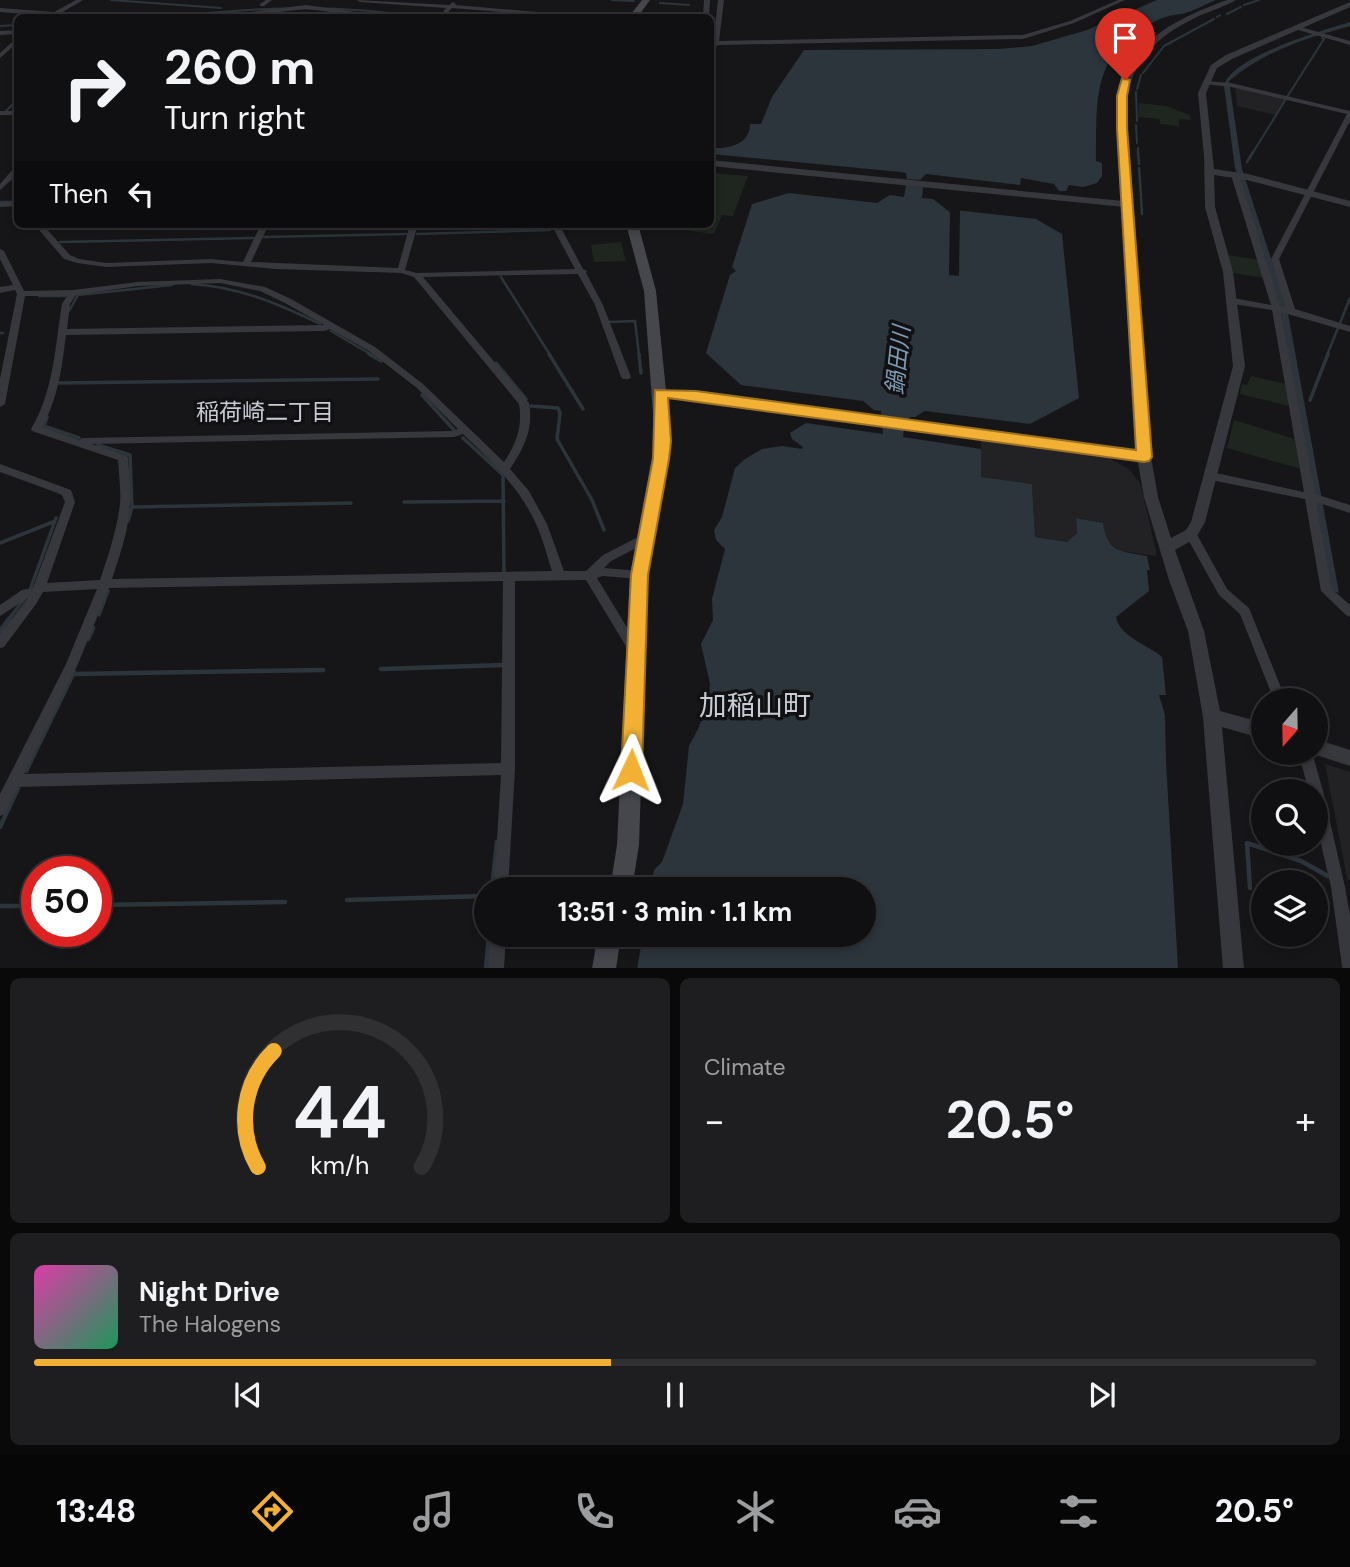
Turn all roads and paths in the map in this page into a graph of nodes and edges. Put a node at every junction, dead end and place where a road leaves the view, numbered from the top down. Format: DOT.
graph roads {
  1 [pos="80,0"];
  2 [pos="269,0"];
  3 [pos="360,0"];
  4 [pos="457,0"];
  5 [pos="646,0"];
  6 [pos="721,0"];
  7 [pos="1122,0"];
  8 [pos="1233,0"];
  9 [pos="1350,4"];
  10 [pos="262,5"];
  11 [pos="451,6"];
  12 [pos="0,10"];
  13 [pos="57,14"];
  14 [pos="241,14"];
  15 [pos="365,14"];
  16 [pos="444,14"];
  17 [pos="554,14"];
  18 [pos="635,14"];
  19 [pos="1297,28"];
  20 [pos="714,40"];
  21 [pos="1350,43"];
  22 [pos="0,45"];
  23 [pos="13,45"];
  24 [pos="714,46"];
  25 [pos="0,57"];
  26 [pos="1206,83"];
  27 [pos="1350,114"];
  28 [pos="714,163"];
  29 [pos="1209,171"];
  30 [pos="14,173"];
  31 [pos="1240,176"];
  32 [pos="0,188"];
  33 [pos="1310,193"];
  34 [pos="1350,204"];
  35 [pos="1127,205"];
  36 [pos="42,228"];
  37 [pos="263,228"];
  38 [pos="413,228"];
  39 [pos="557,228"];
  40 [pos="633,228"];
  41 [pos="0,251"];
  42 [pos="246,264"];
  43 [pos="401,271"];
  44 [pos="583,271"];
  45 [pos="417,275"];
  46 [pos="12,290"];
  47 [pos="73,293"];
  48 [pos="1233,301"];
  49 [pos="1277,309"];
  50 [pos="1291,311"];
  51 [pos="331,325"];
  52 [pos="1350,329"];
  53 [pos="61,331"];
  54 [pos="626,377"];
  55 [pos="4,378"];
  56 [pos="660,393"];
  57 [pos="0,404"];
  58 [pos="464,430"];
  59 [pos="81,443"];
  60 [pos="1144,457"];
  61 [pos="505,468"];
  62 [pos="3,472"];
  63 [pos="1211,476"];
  64 [pos="1311,497"];
  65 [pos="1350,509"];
  66 [pos="1191,534"];
  67 [pos="646,538"];
  68 [pos="1167,548"];
  69 [pos="559,574"];
  70 [pos="589,575"];
  71 [pos="639,575"];
  72 [pos="509,576"];
  73 [pos="105,584"];
  74 [pos="33,592"];
  75 [pos="0,611"];
  76 [pos="1350,612"];
  77 [pos="0,643"];
  78 [pos="636,651"];
  79 [pos="1275,688"];
  80 [pos="1212,717"];
  81 [pos="1251,728"];
  82 [pos="1328,751"];
  83 [pos="1350,758"];
  84 [pos="508,769"];
  85 [pos="13,781"];
  86 [pos="0,809"];
  87 [pos="1328,834"];
  88 [pos="502,877"];
  89 [pos="623,877"];
  90 [pos="1344,892"];
  91 [pos="497,947"];
  92 [pos="608,947"];
  93 [pos="1350,966"];
  94 [pos="496,968"];
  95 [pos="604,968"];
  96 [pos="1234,968"];
  1 -- 13 [label="street"];
  2 -- 10 [label="street"];
  3 -- 11 [label="street"];
  4 -- 11 [label="street"];
  5 -- 18 [label="main road"];
  6 -- 20 [label="street"];
  7 -- 24 [label="street"];
  8 -- 35 [label="street"];
  9 -- 19 [label="street"];
  11 -- 16 [label="street"];
  11 -- 17 [label="street"];
  12 -- 13 [label="street"];
  14 -- 15 [label="street"];
  19 -- 21 [label="street"];
  19 -- 26 [label="street"];
  22 -- 23 [label="street"];
  23 -- 25 [label="street"];
  26 -- 27 [label="street"];
  26 -- 29 [label="street"];
  27 -- 33 [label="street"];
  28 -- 35 [label="street"];
  29 -- 31 [label="street"];
  29 -- 48 [label="street"];
  30 -- 32 [label="street"];
  31 -- 33 [label="street"];
  31 -- 49 [label="street"];
  33 -- 34 [label="street"];
  33 -- 50 [label="street"];
  35 -- 60 [label="street"];
  36 -- 42 [label="street"];
  37 -- 42 [label="street"];
  38 -- 43 [label="street"];
  39 -- 44 [label="street"];
  40 -- 56 [label="main road"];
  41 -- 46 [label="street"];
  42 -- 43 [label="street"];
  43 -- 45 [label="street"];
  44 -- 45 [label="street"];
  44 -- 54 [label="street"];
  45 -- 61 [label="street"];
  46 -- 47 [label="street"];
  46 -- 55 [label="street"];
  47 -- 51 [label="street"];
  47 -- 53 [label="street"];
  48 -- 49 [label="street"];
  48 -- 63 [label="street"];
  49 -- 50 [label="street"];
  49 -- 64 [label="street"];
  50 -- 52 [label="street"];
  51 -- 53 [label="street"];
  51 -- 58 [label="street"];
  53 -- 59 [label="street"];
  55 -- 57 [label="street"];
  56 -- 60 [label="street"];
  56 -- 67 [label="main road"];
  58 -- 59 [label="street"];
  58 -- 61 [label="street"];
  59 -- 73 [label="street"];
  60 -- 68 [label="street"];
  61 -- 69 [label="street"];
  62 -- 74 [label="street"];
  63 -- 64 [label="street"];
  63 -- 66 [label="street"];
  64 -- 65 [label="street"];
  64 -- 76 [label="street"];
  66 -- 68 [label="street"];
  66 -- 79 [label="street"];
  67 -- 70 [label="street"];
  67 -- 71 [label="main road"];
  68 -- 80 [label="street"];
  69 -- 70 [label="street"];
  69 -- 72 [label="street"];
  70 -- 71 [label="street"];
  70 -- 78 [label="street"];
  71 -- 78 [label="main road"];
  72 -- 73 [label="street"];
  72 -- 84 [label="street"];
  73 -- 74 [label="street"];
  73 -- 85 [label="street"];
  74 -- 75 [label="street"];
  74 -- 77 [label="street"];
  78 -- 89 [label="main road"];
  80 -- 81 [label="street"];
  80 -- 96 [label="street"];
  82 -- 83 [label="street"];
  84 -- 85 [label="street"];
  84 -- 88 [label="street"];
  85 -- 86 [label="street"];
  87 -- 90 [label="street"];
  90 -- 93 [label="street"];
  91 -- 94 [label="street"];
  92 -- 95 [label="main road"];
}
